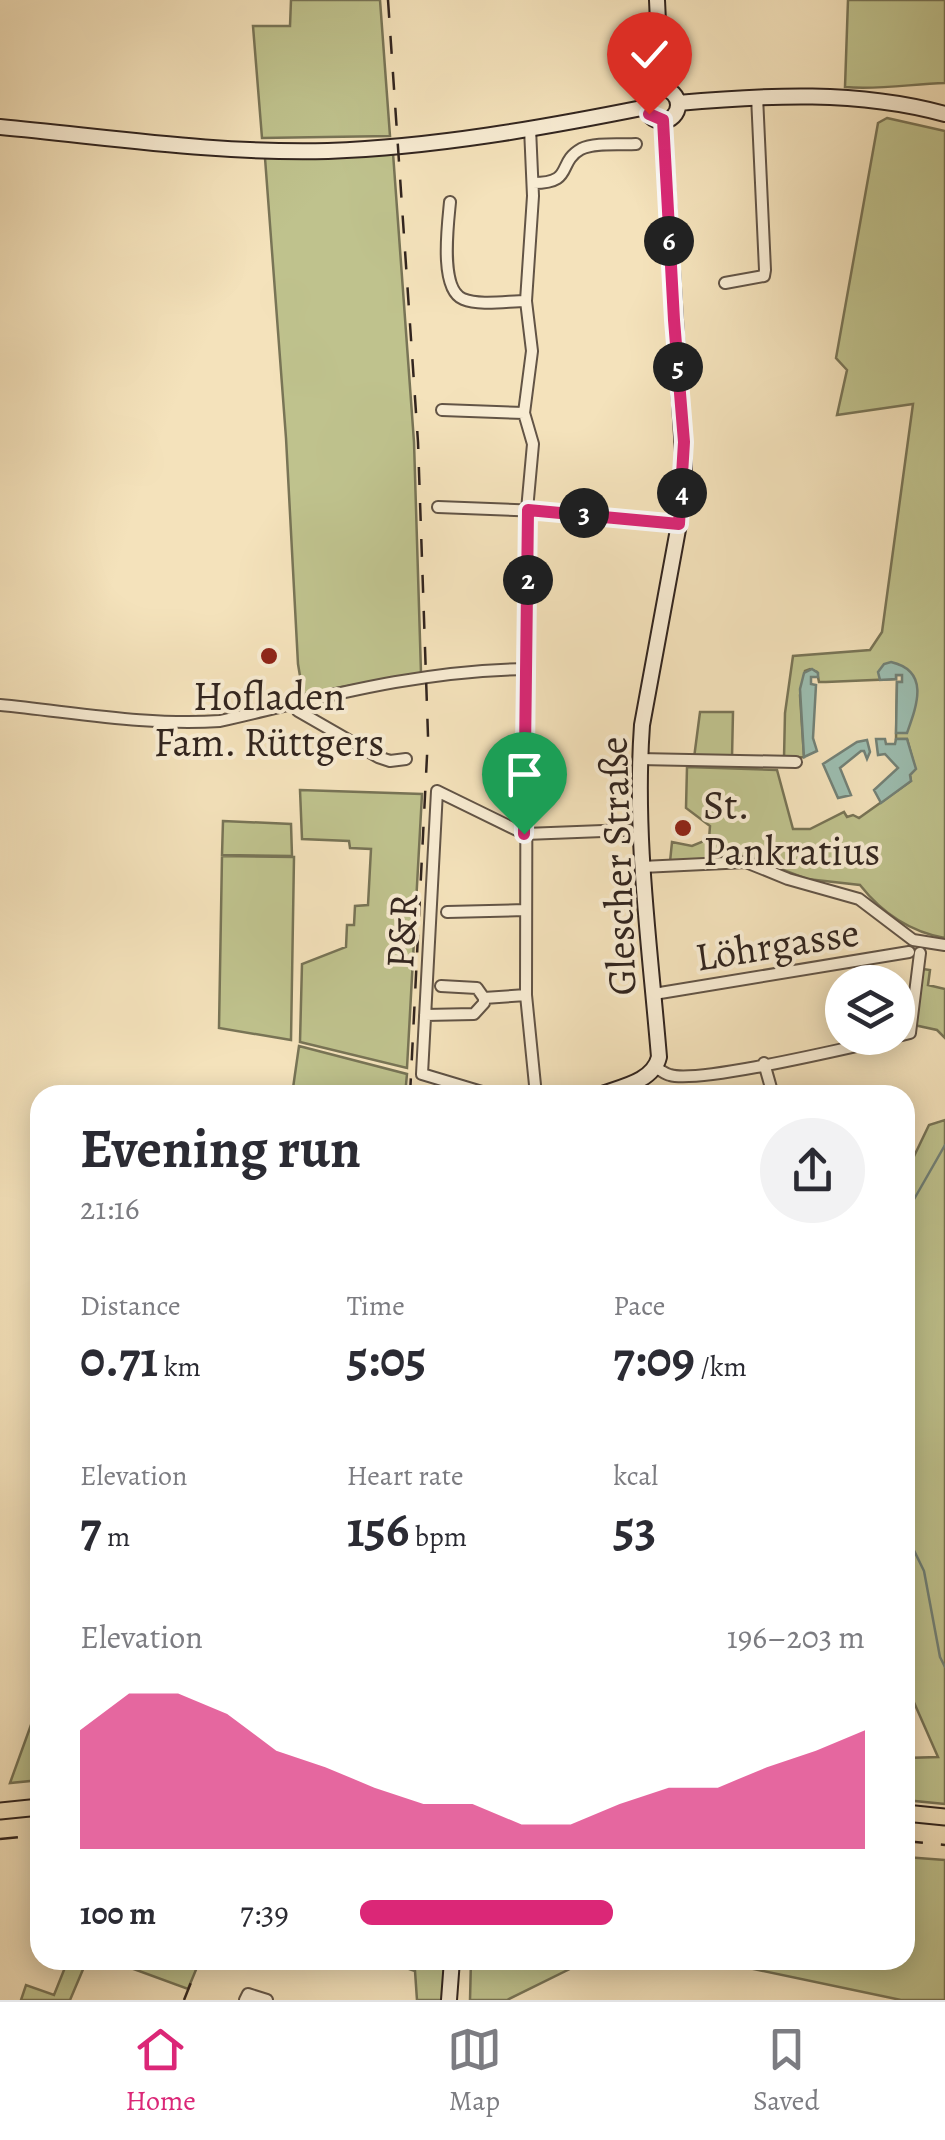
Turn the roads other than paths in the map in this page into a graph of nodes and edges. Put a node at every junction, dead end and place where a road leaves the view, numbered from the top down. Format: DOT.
graph roads {
  1 [pos="657,0"];
  2 [pos="661,89"];
  3 [pos="757,96"];
  4 [pos="678,103"];
  5 [pos="646,107"];
  6 [pos="945,114"];
  7 [pos="663,120"];
  8 [pos="0,127"];
  9 [pos="530,128"];
  10 [pos="636,144"];
  11 [pos="533,183"];
  12 [pos="450,202"];
  13 [pos="726,283"];
  14 [pos="526,301"];
  15 [pos="442,410"];
  16 [pos="524,413"];
  17 [pos="438,507"];
  18 [pos="528,510"];
  19 [pos="679,524"];
  20 [pos="528,668"];
  21 [pos="297,700"];
  22 [pos="0,705"];
  23 [pos="406,759"];
  24 [pos="640,759"];
  25 [pos="796,762"];
  26 [pos="629,830"];
  27 [pos="524,834"];
  28 [pos="642,868"];
  29 [pos="525,910"];
  30 [pos="447,912"];
  31 [pos="945,945"];
  32 [pos="916,947"];
  33 [pos="915,965"];
  34 [pos="441,986"];
  35 [pos="654,994"];
  36 [pos="526,995"];
  37 [pos="484,998"];
  38 [pos="425,1015"];
  39 [pos="825,1051"];
  40 [pos="764,1063"];
  41 [pos="656,1068"];
  42 [pos="690,1076"];
  43 [pos="459,1085"];
  44 [pos="535,1085"];
  45 [pos="626,1085"];
  46 [pos="691,1085"];
  47 [pos="770,1085"];
  48 [pos="30,1808"];
  49 [pos="0,1811"];
  50 [pos="915,1814"];
  51 [pos="945,1816"];
  52 [pos="451,1970"];
  53 [pos="245,2000"];
  54 [pos="267,2000"];
  55 [pos="448,2000"];
  1 -- 2 [label="street"];
  2 -- 4 [label="street"];
  2 -- 5 [label="street"];
  3 -- 4 [label="street"];
  3 -- 6 [label="street"];
  3 -- 13 [label="street"];
  4 -- 7 [label="street"];
  5 -- 7 [label="street"];
  5 -- 9 [label="street"];
  7 -- 19 [label="street, Glescher Straße"];
  8 -- 9 [label="street"];
  9 -- 11 [label="street"];
  10 -- 11 [label="street"];
  11 -- 14 [label="street"];
  12 -- 14 [label="street"];
  14 -- 16 [label="street"];
  15 -- 16 [label="street"];
  16 -- 18 [label="street"];
  17 -- 18 [label="street"];
  18 -- 19 [label="street"];
  18 -- 20 [label="street"];
  19 -- 24 [label="street, Glescher Straße"];
  20 -- 21 [label="street"];
  20 -- 27 [label="street"];
  21 -- 22 [label="street"];
  21 -- 23 [label="street"];
  24 -- 25 [label="street"];
  24 -- 28 [label="street, Glescher Straße"];
  26 -- 27 [label="street"];
  27 -- 29 [label="street"];
  27 -- 38 [label="street, P&R"];
  28 -- 32 [label="street"];
  28 -- 35 [label="street, Glescher Straße"];
  29 -- 30 [label="street"];
  29 -- 36 [label="street"];
  31 -- 32 [label="street"];
  32 -- 33 [label="street"];
  32 -- 35 [label="street, Löhrgasse"];
  34 -- 37 [label="street"];
  35 -- 41 [label="street, Glescher Straße"];
  36 -- 37 [label="street"];
  36 -- 44 [label="street"];
  37 -- 38 [label="street"];
  38 -- 43 [label="street, P&R"];
  39 -- 40 [label="street"];
  40 -- 42 [label="street"];
  40 -- 47 [label="street"];
  41 -- 42 [label="street"];
  41 -- 45 [label="street"];
  42 -- 46 [label="street"];
  48 -- 49 [label="main road"];
  50 -- 51 [label="main road"];
  52 -- 55 [label="street"];
  53 -- 54 [label="street"];
}
